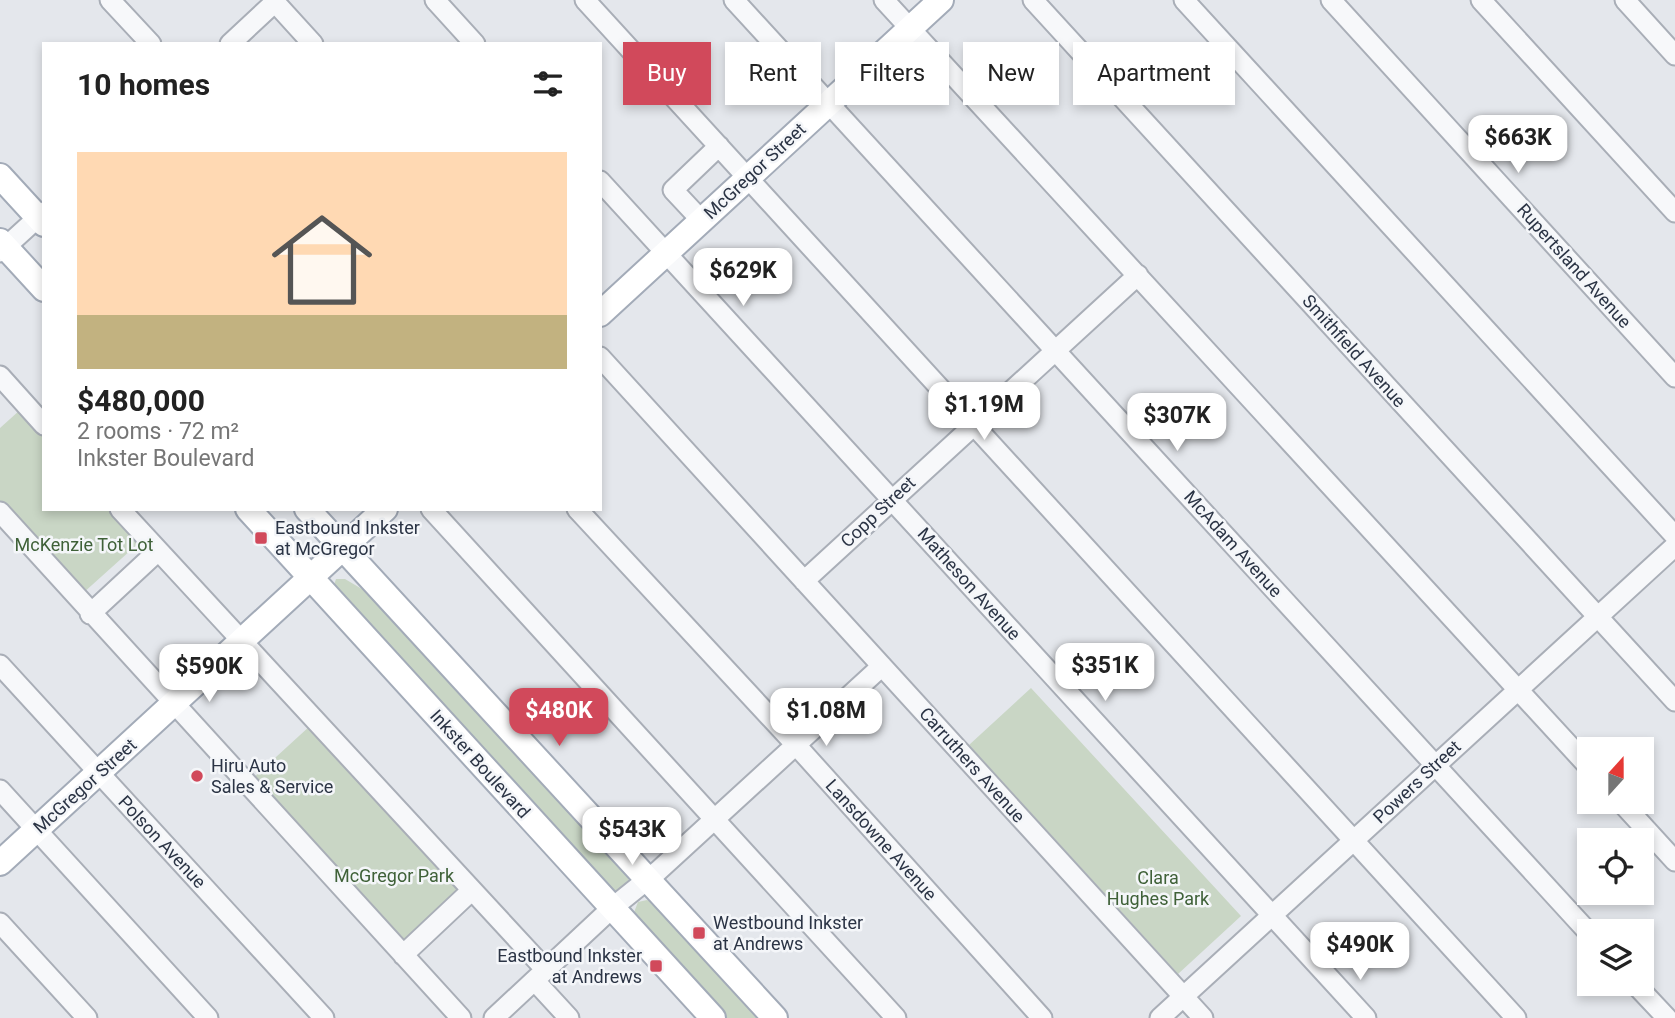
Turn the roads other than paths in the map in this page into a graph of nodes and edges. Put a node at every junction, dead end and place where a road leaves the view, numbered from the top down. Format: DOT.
graph roads {
  1 [pos="110,0"];
  2 [pos="435,0"];
  3 [pos="585,0"];
  4 [pos="734,0"];
  5 [pos="884,0"];
  6 [pos="941,0"];
  7 [pos="1033,0"];
  8 [pos="1184,0"];
  9 [pos="1331,0"];
  10 [pos="1481,0"];
  11 [pos="1625,0"];
  12 [pos="274,1"];
  13 [pos="910,29"];
  14 [pos="148,42"];
  15 [pos="232,42"];
  16 [pos="311,42"];
  17 [pos="473,42"];
  18 [pos="1675,55"];
  19 [pos="829,103"];
  20 [pos="719,146"];
  21 [pos="0,176"];
  22 [pos="748,177"];
  23 [pos="607,203"];
  24 [pos="1675,212"];
  25 [pos="42,217"];
  26 [pos="702,221"];
  27 [pos="2,247"];
  28 [pos="667,254"];
  29 [pos="1138,275"];
  30 [pos="42,287"];
  31 [pos="602,312"];
  32 [pos="1055,350"];
  33 [pos="602,359"];
  34 [pos="0,376"];
  35 [pos="1675,376"];
  36 [pos="42,423"];
  37 [pos="974,424"];
  38 [pos="891,500"];
  39 [pos="122,511"];
  40 [pos="250,511"];
  41 [pos="309,511"];
  42 [pos="383,511"];
  43 [pos="433,511"];
  44 [pos="579,511"];
  45 [pos="0,512"];
  46 [pos="1675,536"];
  47 [pos="1675,546"];
  48 [pos="343,548"];
  49 [pos="158,551"];
  50 [pos="311,577"];
  51 [pos="804,581"];
  52 [pos="90,614"];
  53 [pos="1597,617"];
  54 [pos="242,641"];
  55 [pos="0,665"];
  56 [pos="882,666"];
  57 [pos="1519,689"];
  58 [pos="1675,701"];
  59 [pos="174,704"];
  60 [pos="796,745"];
  61 [pos="1577,754"];
  62 [pos="1435,766"];
  63 [pos="99,773"];
  64 [pos="0,790"];
  65 [pos="1632,814"];
  66 [pos="713,819"];
  67 [pos="36,831"];
  68 [pos="1355,839"];
  69 [pos="1675,861"];
  70 [pos="0,863"];
  71 [pos="649,879"];
  72 [pos="471,891"];
  73 [pos="612,908"];
  74 [pos="1272,915"];
  75 [pos="1577,920"];
  76 [pos="0,923"];
  77 [pos="403,956"];
  78 [pos="541,975"];
  79 [pos="1646,996"];
  80 [pos="1183,997"];
  81 [pos="87,1018"];
  82 [pos="208,1018"];
  83 [pos="324,1018"];
  84 [pos="461,1018"];
  85 [pos="494,1018"];
  86 [pos="569,1018"];
  87 [pos="713,1018"];
  88 [pos="775,1018"];
  89 [pos="896,1018"];
  90 [pos="1042,1018"];
  91 [pos="1160,1018"];
  92 [pos="1203,1018"];
  93 [pos="1366,1018"];
  94 [pos="1516,1018"];
  95 [pos="1667,1018"];
  1 -- 14 [label="street"];
  2 -- 17 [label="street"];
  3 -- 20 [label="street"];
  4 -- 19 [label="street, McAdam Avenue"];
  5 -- 13 [label="street"];
  6 -- 13 [label="main road, McGregor Street"];
  7 -- 53 [label="street, Smithfield Avenue"];
  8 -- 46 [label="street"];
  9 -- 35 [label="street, Rupertsland Avenue"];
  10 -- 24 [label="street"];
  11 -- 18 [label="street"];
  12 -- 15 [label="street"];
  12 -- 16 [label="street"];
  13 -- 19 [label="main road, McGregor Street"];
  13 -- 29 [label="street"];
  19 -- 22 [label="main road, McGregor Street"];
  19 -- 32 [label="street, McAdam Avenue"];
  20 -- 22 [label="street"];
  20 -- 26 [label="street"];
  21 -- 25 [label="main road"];
  22 -- 26 [label="main road, McGregor Street"];
  22 -- 37 [label="street"];
  23 -- 28 [label="street, Matheson Avenue"];
  25 -- 27 [label="street"];
  26 -- 28 [label="main road, McGregor Street"];
  27 -- 30 [label="main road"];
  28 -- 31 [label="main road, McGregor Street"];
  28 -- 38 [label="street, Matheson Avenue"];
  29 -- 32 [label="street, Copp Street"];
  29 -- 57 [label="street"];
  32 -- 37 [label="street, Copp Street"];
  32 -- 62 [label="street, McAdam Avenue"];
  33 -- 51 [label="street, Carruthers Avenue"];
  34 -- 36 [label="street"];
  37 -- 38 [label="street, Copp Street"];
  37 -- 68 [label="street"];
  38 -- 51 [label="street, Copp Street"];
  38 -- 74 [label="street, Matheson Avenue"];
  39 -- 49 [label="street"];
  40 -- 50 [label="main road, Inkster Boulevard"];
  41 -- 48 [label="main road"];
  42 -- 48 [label="main road, McGregor Street"];
  43 -- 66 [label="street"];
  44 -- 60 [label="street, Lansdowne Avenue"];
  45 -- 52 [label="street"];
  47 -- 53 [label="street, Powers Street"];
  48 -- 50 [label="main road, McGregor Street"];
  48 -- 71 [label="main road"];
  49 -- 52 [label="street"];
  49 -- 54 [label="street"];
  50 -- 54 [label="main road, McGregor Street"];
  50 -- 73 [label="main road, Inkster Boulevard"];
  51 -- 56 [label="street, Carruthers Avenue"];
  52 -- 59 [label="street"];
  53 -- 57 [label="street, Powers Street"];
  53 -- 58 [label="street, Smithfield Avenue"];
  54 -- 59 [label="main road, McGregor Street"];
  54 -- 72 [label="street"];
  55 -- 63 [label="street, Polson Avenue"];
  56 -- 60 [label="street"];
  56 -- 80 [label="street, Carruthers Avenue"];
  57 -- 61 [label="street"];
  57 -- 62 [label="street, Powers Street"];
  59 -- 63 [label="main road, McGregor Street"];
  59 -- 77 [label="street"];
  60 -- 66 [label="street"];
  60 -- 90 [label="street, Lansdowne Avenue"];
  62 -- 68 [label="street, Powers Street"];
  62 -- 75 [label="street, McAdam Avenue"];
  63 -- 67 [label="main road, McGregor Street"];
  63 -- 83 [label="street, Polson Avenue"];
  64 -- 67 [label="street"];
  65 -- 69 [label="street"];
  66 -- 71 [label="street"];
  66 -- 89 [label="street"];
  67 -- 70 [label="main road, McGregor Street"];
  67 -- 82 [label="street"];
  68 -- 74 [label="street, Powers Street"];
  68 -- 94 [label="street"];
  71 -- 73 [label="street"];
  71 -- 88 [label="main road"];
  72 -- 77 [label="street"];
  72 -- 78 [label="street"];
  73 -- 78 [label="street"];
  73 -- 87 [label="main road, Inkster Boulevard"];
  74 -- 80 [label="street, Powers Street"];
  74 -- 93 [label="street, Matheson Avenue"];
  76 -- 81 [label="street"];
  77 -- 84 [label="street"];
  78 -- 85 [label="street"];
  78 -- 86 [label="street"];
  79 -- 95 [label="street"];
  80 -- 91 [label="street, Powers Street"];
  80 -- 92 [label="street, Carruthers Avenue"];
}
